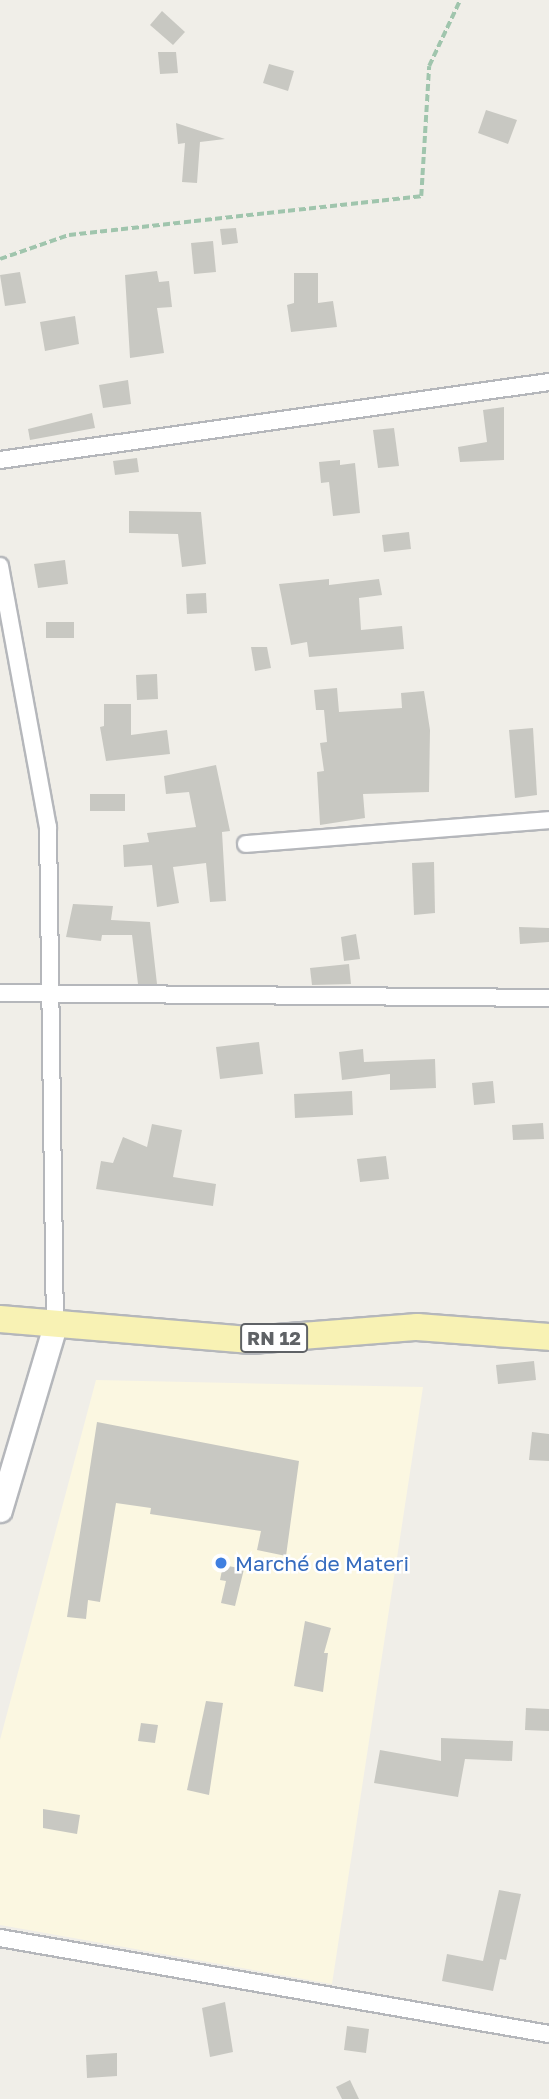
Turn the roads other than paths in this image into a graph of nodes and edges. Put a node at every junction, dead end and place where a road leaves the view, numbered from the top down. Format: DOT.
graph roads {
  1 [pos="549,382"];
  2 [pos="0,460"];
  3 [pos="0,566"];
  4 [pos="549,820"];
  5 [pos="246,844"];
  6 [pos="50,991"];
  7 [pos="0,992"];
  8 [pos="549,999"];
  9 [pos="0,1319"];
  10 [pos="55,1326"];
  11 [pos="549,1337"];
  12 [pos="2,1500"];
  13 [pos="0,1938"];
  14 [pos="549,2034"];
  1 -- 2 [label="street"];
  3 -- 6 [label="street"];
  4 -- 5 [label="street"];
  6 -- 7 [label="street"];
  6 -- 8 [label="street"];
  6 -- 10 [label="street"];
  9 -- 10 [label="main road, RN 12"];
  10 -- 11 [label="main road, RN 12"];
  10 -- 12 [label="main road"];
  13 -- 14 [label="street"];
}
